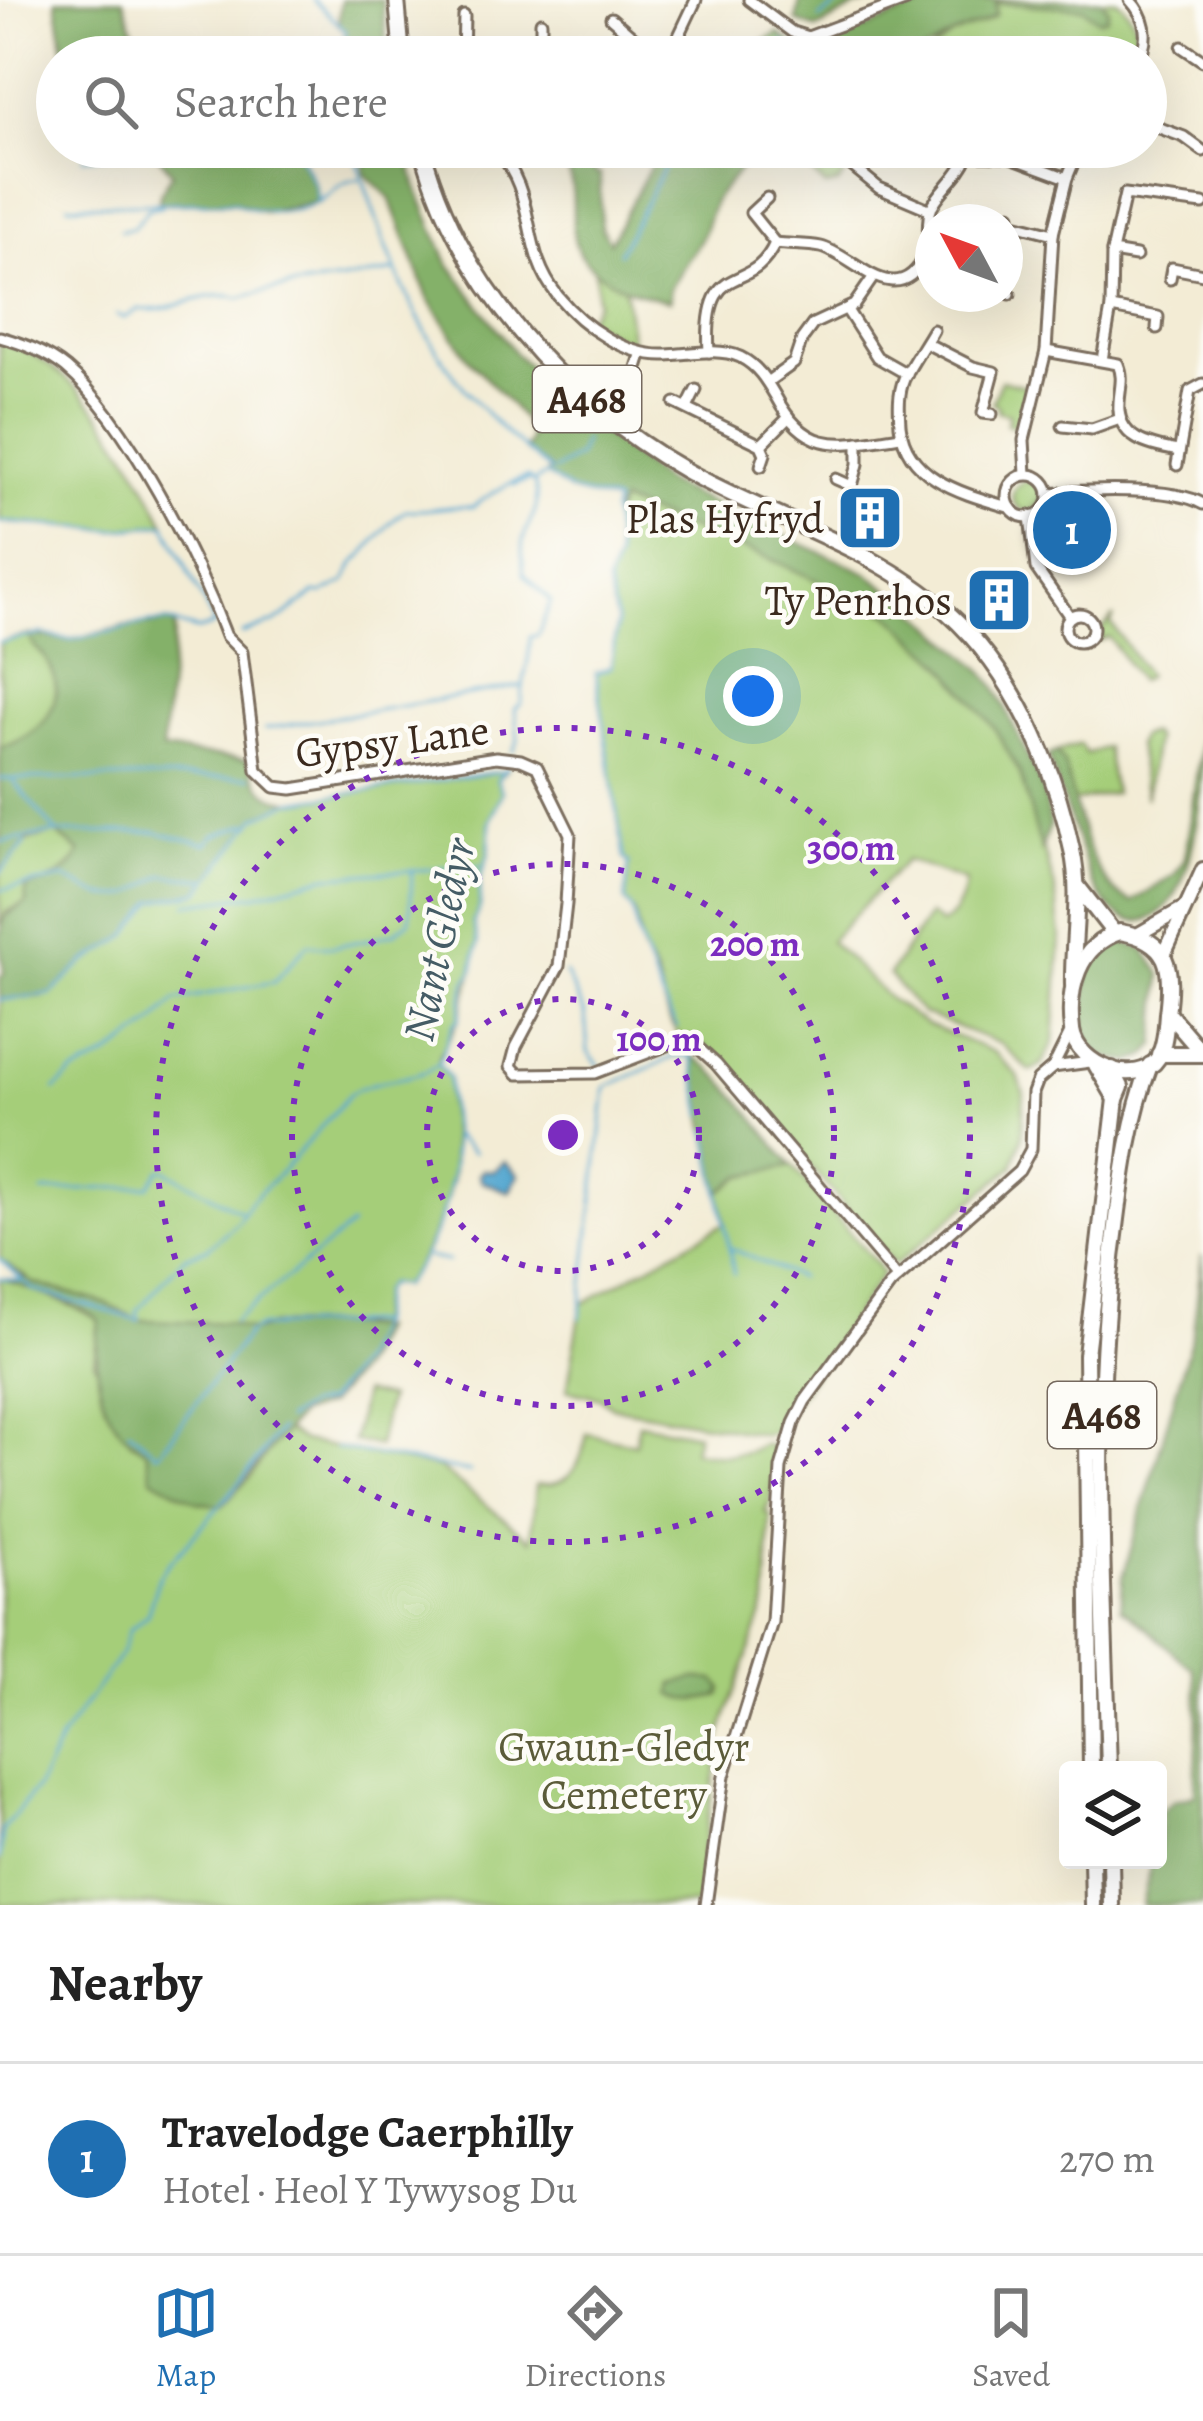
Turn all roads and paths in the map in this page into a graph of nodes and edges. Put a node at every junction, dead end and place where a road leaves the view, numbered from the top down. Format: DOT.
graph roads {
  1 [pos="397,0"];
  2 [pos="696,0"];
  3 [pos="748,0"];
  4 [pos="907,0"];
  5 [pos="1130,0"];
  6 [pos="464,16"];
  7 [pos="620,21"];
  8 [pos="542,22"];
  9 [pos="526,34"];
  10 [pos="542,34"];
  11 [pos="400,36"];
  12 [pos="462,36"];
  13 [pos="635,36"];
  14 [pos="679,36"];
  15 [pos="1146,36"];
  16 [pos="1182,47"];
  17 [pos="1203,61"];
  18 [pos="1167,131"];
  19 [pos="1203,151"];
  20 [pos="428,168"];
  21 [pos="509,168"];
  22 [pos="854,168"];
  23 [pos="962,168"];
  24 [pos="1040,168"];
  25 [pos="1071,168"];
  26 [pos="1067,178"];
  27 [pos="767,199"];
  28 [pos="919,204"];
  29 [pos="935,204"];
  30 [pos="1203,204"];
  31 [pos="1023,226"];
  32 [pos="1052,234"];
  33 [pos="775,243"];
  34 [pos="1112,252"];
  35 [pos="1136,256"];
  36 [pos="915,268"];
  37 [pos="1203,274"];
  38 [pos="872,279"];
  39 [pos="1170,279"];
  40 [pos="1112,308"];
  41 [pos="848,310"];
  42 [pos="1156,328"];
  43 [pos="933,330"];
  44 [pos="0,337"];
  45 [pos="926,343"];
  46 [pos="1046,351"];
  47 [pos="709,352"];
  48 [pos="641,356"];
  49 [pos="1102,360"];
  50 [pos="635,374"];
  51 [pos="907,374"];
  52 [pos="767,382"];
  53 [pos="1203,384"];
  54 [pos="696,390"];
  55 [pos="992,414"];
  56 [pos="787,419"];
  57 [pos="1120,419"];
  58 [pos="1064,426"];
  59 [pos="902,436"];
  60 [pos="858,442"];
  61 [pos="761,445"];
  62 [pos="1179,451"];
  63 [pos="1177,465"];
  64 [pos="760,466"];
  65 [pos="1026,474"];
  66 [pos="836,479"];
  67 [pos="1009,487"];
  68 [pos="1049,494"];
  69 [pos="1197,494"];
  70 [pos="979,496"];
  71 [pos="1203,504"];
  72 [pos="1011,508"];
  73 [pos="1030,516"];
  74 [pos="1070,617"];
  75 [pos="1203,869"];
  76 [pos="1078,887"];
  77 [pos="1185,907"];
  78 [pos="1114,933"];
  79 [pos="1137,935"];
  80 [pos="1164,956"];
  81 [pos="1073,985"];
  82 [pos="1168,1012"];
  83 [pos="1072,1029"];
  84 [pos="1203,1054"];
  85 [pos="1155,1060"];
  86 [pos="1100,1065"];
  87 [pos="1053,1067"];
  88 [pos="897,1277"];
  89 [pos="1091,1761"];
  90 [pos="1108,1761"];
  91 [pos="1092,1869"];
  92 [pos="1111,1869"];
  93 [pos="706,1905"];
  94 [pos="1093,1905"];
  95 [pos="1112,1905"];
  1 -- 11 [label="main road"];
  2 -- 14 [label="street"];
  3 -- 4 [label="street"];
  5 -- 15 [label="street"];
  6 -- 12 [label="street"];
  7 -- 13 [label="street"];
  8 -- 10 [label="street"];
  9 -- 10 [label="street"];
  16 -- 17 [label="street"];
  18 -- 19 [label="street"];
  20 -- 76 [label="main road, A468"];
  21 -- 48 [label="street"];
  22 -- 28 [label="street"];
  23 -- 29 [label="street"];
  24 -- 26 [label="street"];
  25 -- 26 [label="street"];
  26 -- 32 [label="street"];
  27 -- 33 [label="street"];
  30 -- 34 [label="street"];
  31 -- 32 [label="street"];
  32 -- 46 [label="street"];
  33 -- 38 [label="street"];
  33 -- 47 [label="street"];
  34 -- 35 [label="street"];
  34 -- 40 [label="street"];
  36 -- 38 [label="street"];
  37 -- 39 [label="street"];
  38 -- 41 [label="street"];
  40 -- 42 [label="street"];
  40 -- 49 [label="street"];
  41 -- 51 [label="street"];
  41 -- 52 [label="street"];
  43 -- 45 [label="street"];
  44 -- 88 [label="street, Gypsy Lane"];
  45 -- 51 [label="street"];
  45 -- 55 [label="street"];
  46 -- 49 [label="street"];
  46 -- 65 [label="street"];
  47 -- 48 [label="street"];
  47 -- 52 [label="street"];
  48 -- 50 [label="street"];
  49 -- 57 [label="street"];
  51 -- 59 [label="street"];
  52 -- 56 [label="street"];
  53 -- 62 [label="street"];
  54 -- 61 [label="street"];
  56 -- 60 [label="street"];
  56 -- 61 [label="street"];
  57 -- 58 [label="street"];
  57 -- 62 [label="street"];
  59 -- 60 [label="street"];
  59 -- 70 [label="street"];
  60 -- 66 [label="street"];
  61 -- 64 [label="street"];
  62 -- 63 [label="street"];
  65 -- 67 [label="street"];
  65 -- 68 [label="street"];
  67 -- 70 [label="street"];
  67 -- 72 [label="street"];
  68 -- 69 [label="street"];
  68 -- 73 [label="street"];
  69 -- 71 [label="street"];
  70 -- 72 [label="street"];
  72 -- 73 [label="street"];
  73 -- 74 [label="street"];
  75 -- 77 [label="main road"];
  76 -- 78 [label="main road, A468"];
  76 -- 81 [label="main road, A468"];
  77 -- 79 [label="main road"];
  77 -- 80 [label="main road"];
  78 -- 79 [label="main road"];
  78 -- 81 [label="main road"];
  79 -- 80 [label="main road"];
  80 -- 82 [label="main road"];
  81 -- 83 [label="main road"];
  82 -- 84 [label="main road"];
  82 -- 85 [label="main road"];
  83 -- 86 [label="main road"];
  83 -- 87 [label="street"];
  84 -- 85 [label="main road"];
  85 -- 86 [label="main road"];
  85 -- 90 [label="main road, A468"];
  86 -- 87 [label="street"];
  86 -- 89 [label="main road, A468"];
  87 -- 88 [label="street"];
  88 -- 93 [label="street"];
  91 -- 94 [label="main road"];
  92 -- 95 [label="main road"];
}
